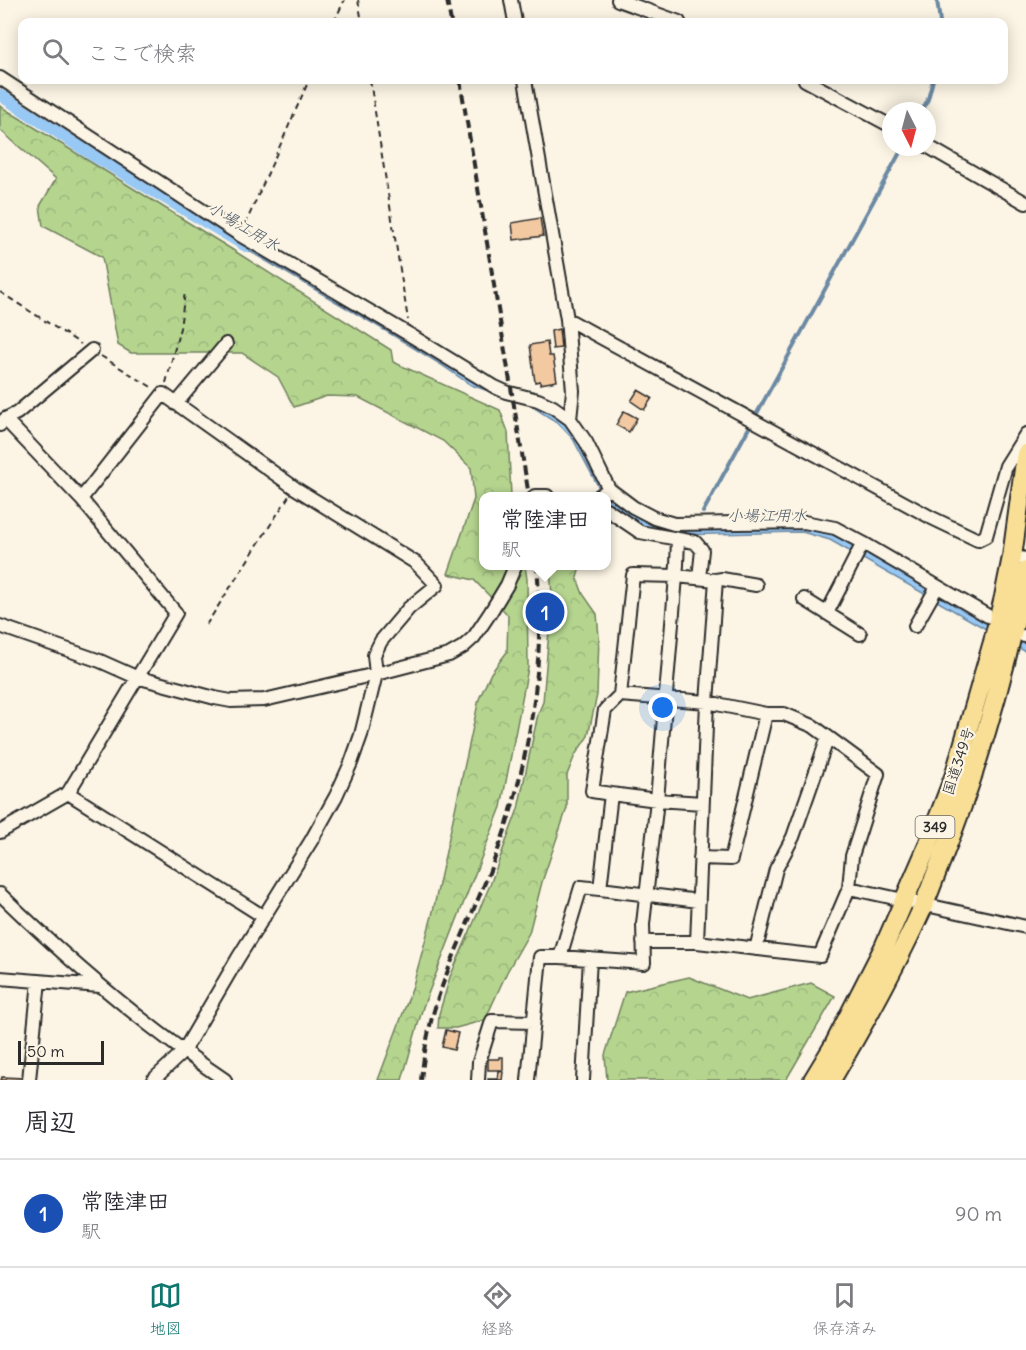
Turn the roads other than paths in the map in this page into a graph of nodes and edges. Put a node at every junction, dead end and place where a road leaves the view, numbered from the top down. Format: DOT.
graph roads {
  1 [pos="511,0"];
  2 [pos="618,0"];
  3 [pos="514,18"];
  4 [pos="668,18"];
  5 [pos="0,78"];
  6 [pos="526,84"];
  7 [pos="812,84"];
  8 [pos="882,121"];
  9 [pos="936,151"];
  10 [pos="1026,203"];
  11 [pos="567,319"];
  12 [pos="226,344"];
  13 [pos="92,350"];
  14 [pos="176,404"];
  15 [pos="570,419"];
  16 [pos="2,422"];
  17 [pos="1026,434"];
  18 [pos="1026,454"];
  19 [pos="604,492"];
  20 [pos="611,496"];
  21 [pos="81,499"];
  22 [pos="611,512"];
  23 [pos="678,539"];
  24 [pos="860,549"];
  25 [pos="1019,558"];
  26 [pos="513,570"];
  27 [pos="1026,572"];
  28 [pos="676,576"];
  29 [pos="699,578"];
  30 [pos="716,580"];
  31 [pos="756,585"];
  32 [pos="934,592"];
  33 [pos="804,599"];
  34 [pos="827,613"];
  35 [pos="988,616"];
  36 [pos="0,626"];
  37 [pos="915,626"];
  38 [pos="860,634"];
  39 [pos="376,674"];
  40 [pos="136,677"];
  41 [pos="620,695"];
  42 [pos="665,699"];
  43 [pos="707,702"];
  44 [pos="766,714"];
  45 [pos="828,737"];
  46 [pos="68,793"];
  47 [pos="611,794"];
  48 [pos="657,800"];
  49 [pos="702,802"];
  50 [pos="0,832"];
  51 [pos="700,858"];
  52 [pos="849,888"];
  53 [pos="600,889"];
  54 [pos="0,894"];
  55 [pos="646,895"];
  56 [pos="699,901"];
  57 [pos="904,901"];
  58 [pos="923,905"];
  59 [pos="264,916"];
  60 [pos="1026,927"];
  61 [pos="643,942"];
  62 [pos="697,942"];
  63 [pos="756,949"];
  64 [pos="560,957"];
  65 [pos="590,959"];
  66 [pos="0,978"];
  67 [pos="39,981"];
  68 [pos="100,986"];
  69 [pos="533,1022"];
  70 [pos="183,1052"];
  71 [pos="29,1080"];
  72 [pos="153,1080"];
  73 [pos="225,1080"];
  74 [pos="478,1080"];
  75 [pos="528,1080"];
  76 [pos="583,1080"];
  77 [pos="813,1080"];
  78 [pos="831,1080"];
  1 -- 3 [label="street"];
  2 -- 4 [label="street"];
  5 -- 15 [label="street"];
  6 -- 11 [label="street"];
  7 -- 8 [label="street"];
  9 -- 10 [label="street"];
  11 -- 15 [label="street"];
  11 -- 17 [label="street"];
  12 -- 14 [label="street"];
  13 -- 16 [label="street"];
  14 -- 21 [label="street"];
  14 -- 39 [label="street"];
  15 -- 19 [label="street"];
  16 -- 21 [label="street"];
  18 -- 25 [label="highway, 国道349号 / 349"];
  20 -- 24 [label="street"];
  21 -- 40 [label="street"];
  22 -- 23 [label="street"];
  23 -- 28 [label="street"];
  23 -- 29 [label="street"];
  24 -- 32 [label="street"];
  24 -- 34 [label="street"];
  25 -- 57 [label="highway, 国道349号 / 349"];
  26 -- 39 [label="street"];
  27 -- 58 [label="highway, 国道349号 / 349"];
  28 -- 29 [label="street"];
  28 -- 41 [label="street"];
  28 -- 42 [label="street"];
  29 -- 30 [label="street"];
  30 -- 31 [label="street"];
  30 -- 43 [label="street"];
  32 -- 35 [label="street"];
  32 -- 37 [label="street"];
  33 -- 34 [label="street"];
  34 -- 38 [label="street"];
  36 -- 40 [label="street"];
  39 -- 40 [label="street"];
  39 -- 59 [label="street"];
  40 -- 46 [label="street"];
  41 -- 42 [label="street"];
  41 -- 47 [label="street"];
  42 -- 43 [label="street"];
  42 -- 48 [label="street"];
  43 -- 44 [label="street"];
  43 -- 49 [label="street"];
  44 -- 45 [label="street"];
  44 -- 51 [label="street"];
  45 -- 52 [label="street"];
  45 -- 63 [label="street"];
  46 -- 50 [label="street"];
  46 -- 59 [label="street"];
  47 -- 48 [label="street"];
  47 -- 53 [label="street"];
  48 -- 49 [label="street"];
  48 -- 55 [label="street"];
  49 -- 51 [label="street"];
  51 -- 56 [label="street"];
  52 -- 57 [label="street"];
  52 -- 63 [label="street"];
  53 -- 55 [label="street"];
  53 -- 64 [label="street"];
  54 -- 68 [label="street"];
  55 -- 56 [label="street"];
  55 -- 61 [label="street"];
  56 -- 62 [label="street"];
  57 -- 58 [label="street"];
  57 -- 77 [label="highway, 国道349号 / 349"];
  58 -- 60 [label="street"];
  58 -- 78 [label="highway, 国道349号 / 349"];
  59 -- 70 [label="street"];
  61 -- 62 [label="street"];
  61 -- 65 [label="street"];
  62 -- 63 [label="street"];
  64 -- 65 [label="street"];
  64 -- 69 [label="street"];
  65 -- 76 [label="street"];
  66 -- 67 [label="street"];
  67 -- 68 [label="street"];
  67 -- 71 [label="street"];
  68 -- 70 [label="street"];
  69 -- 74 [label="street"];
  69 -- 75 [label="street"];
  70 -- 72 [label="street"];
  70 -- 73 [label="street"];
}
